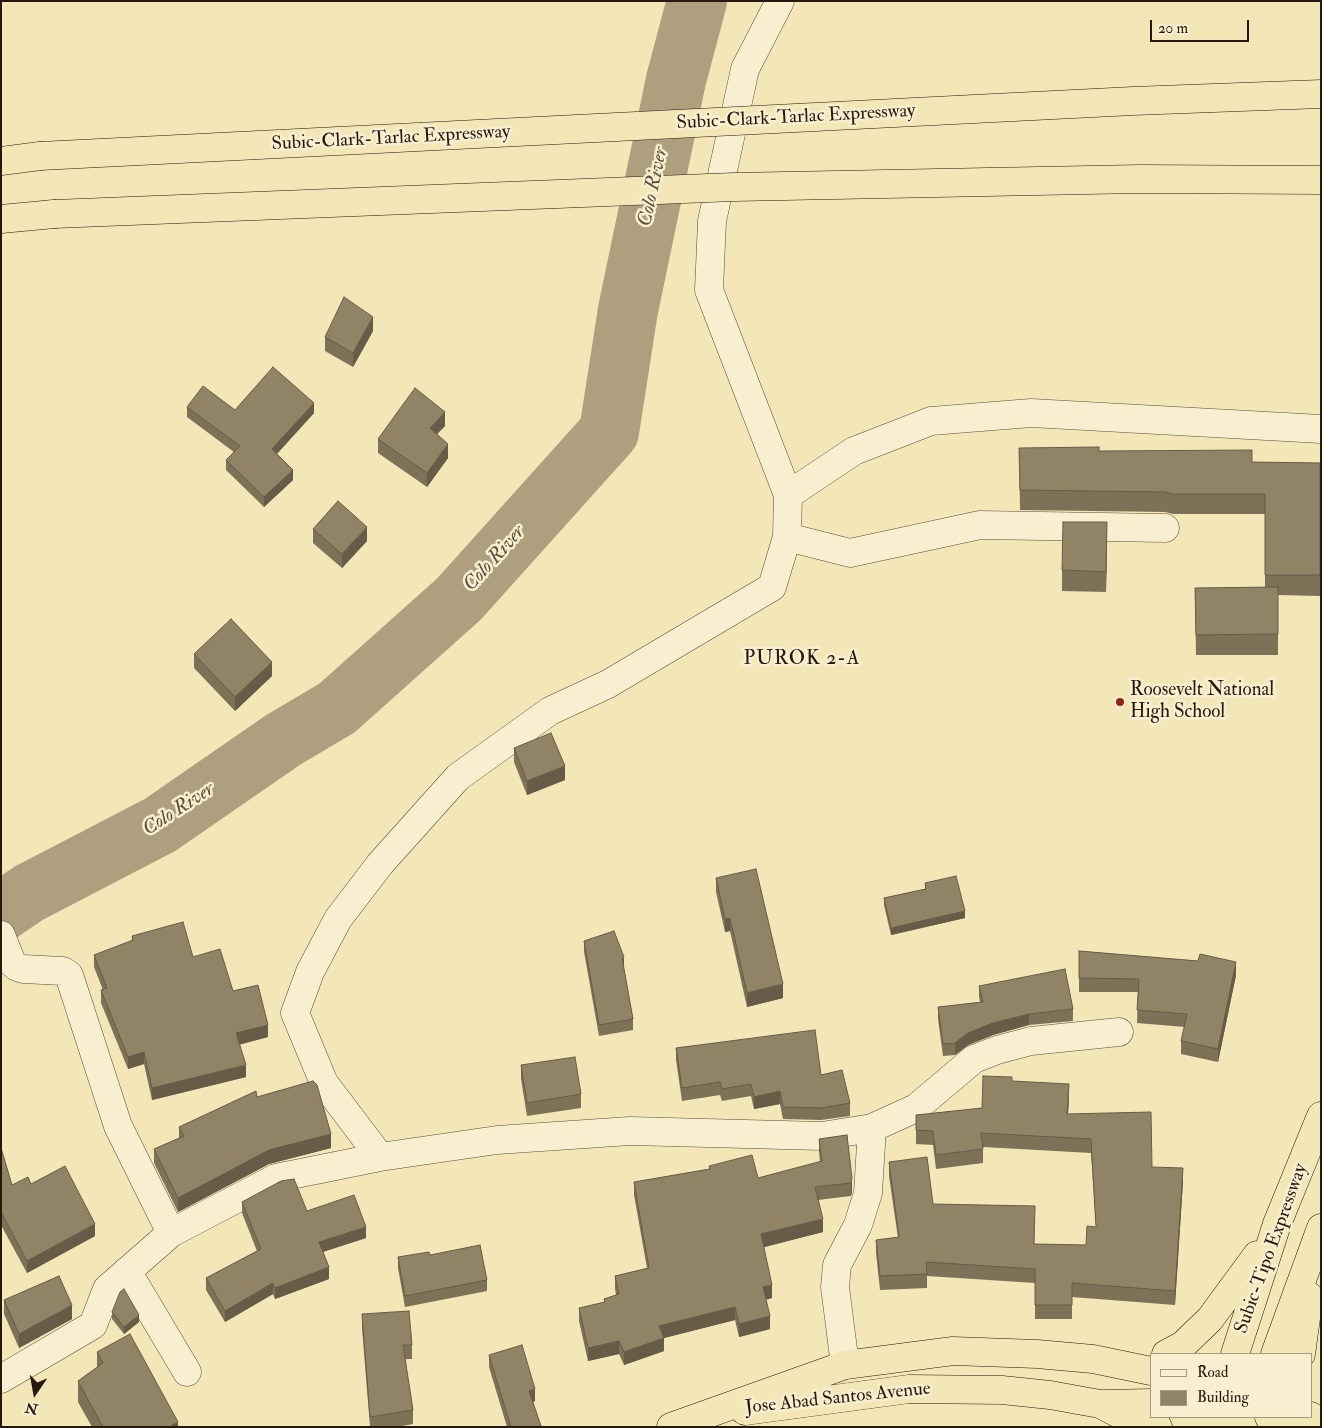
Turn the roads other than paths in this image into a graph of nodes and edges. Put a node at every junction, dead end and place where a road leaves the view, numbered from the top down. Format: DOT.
graph roads {
  1 [pos="780,1"];
  2 [pos="1321,94"];
  3 [pos="1,160"];
  4 [pos="1321,180"];
  5 [pos="1,219"];
  6 [pos="1321,429"];
  7 [pos="788,495"];
  8 [pos="1165,528"];
  9 [pos="786,537"];
  10 [pos="1,935"];
  11 [pos="1119,1032"];
  12 [pos="1321,1116"];
  13 [pos="872,1128"];
  14 [pos="380,1156"];
  15 [pos="1277,1224"];
  16 [pos="1320,1232"];
  17 [pos="171,1233"];
  18 [pos="127,1271"];
  19 [pos="1168,1353"];
  20 [pos="1235,1353"];
  21 [pos="1275,1353"];
  22 [pos="1301,1353"];
  23 [pos="845,1365"];
  24 [pos="1145,1367"];
  25 [pos="187,1372"];
  26 [pos="1,1379"];
  27 [pos="1150,1403"];
  28 [pos="1100,1404"];
  29 [pos="721,1410"];
  30 [pos="1271,1418"];
  31 [pos="671,1427"];
  32 [pos="1158,1427"];
  33 [pos="1287,1427"];
  1 -- 7 [label="street"];
  2 -- 3 [label="highway, Subic-Clark-Tarlac Expressway, bridge"];
  4 -- 5 [label="highway, bridge"];
  6 -- 7 [label="street"];
  7 -- 9 [label="street"];
  8 -- 9 [label="street"];
  9 -- 14 [label="street"];
  10 -- 17 [label="street"];
  11 -- 13 [label="street"];
  12 -- 15 [label="highway, Subic-Tipo Expressway"];
  13 -- 14 [label="street"];
  13 -- 23 [label="street"];
  14 -- 17 [label="street"];
  15 -- 19 [label="highway"];
  15 -- 20 [label="highway, Subic-Tipo Expressway"];
  16 -- 21 [label="highway, Subic-Tipo Expressway"];
  16 -- 22 [label="highway"];
  17 -- 18 [label="street"];
  18 -- 25 [label="street"];
  18 -- 26 [label="street"];
  23 -- 24 [label="highway, Jose Abad Santos Avenue"];
  23 -- 29 [label="highway, Jose Abad Santos Avenue"];
  27 -- 28 [label="highway"];
  28 -- 29 [label="highway, Jose Abad Santos Avenue"];
  28 -- 32 [label="highway, Jose Abad Santos Avenue"];
  29 -- 31 [label="highway, Jose Abad Santos Avenue"];
  30 -- 33 [label="highway"];
}
